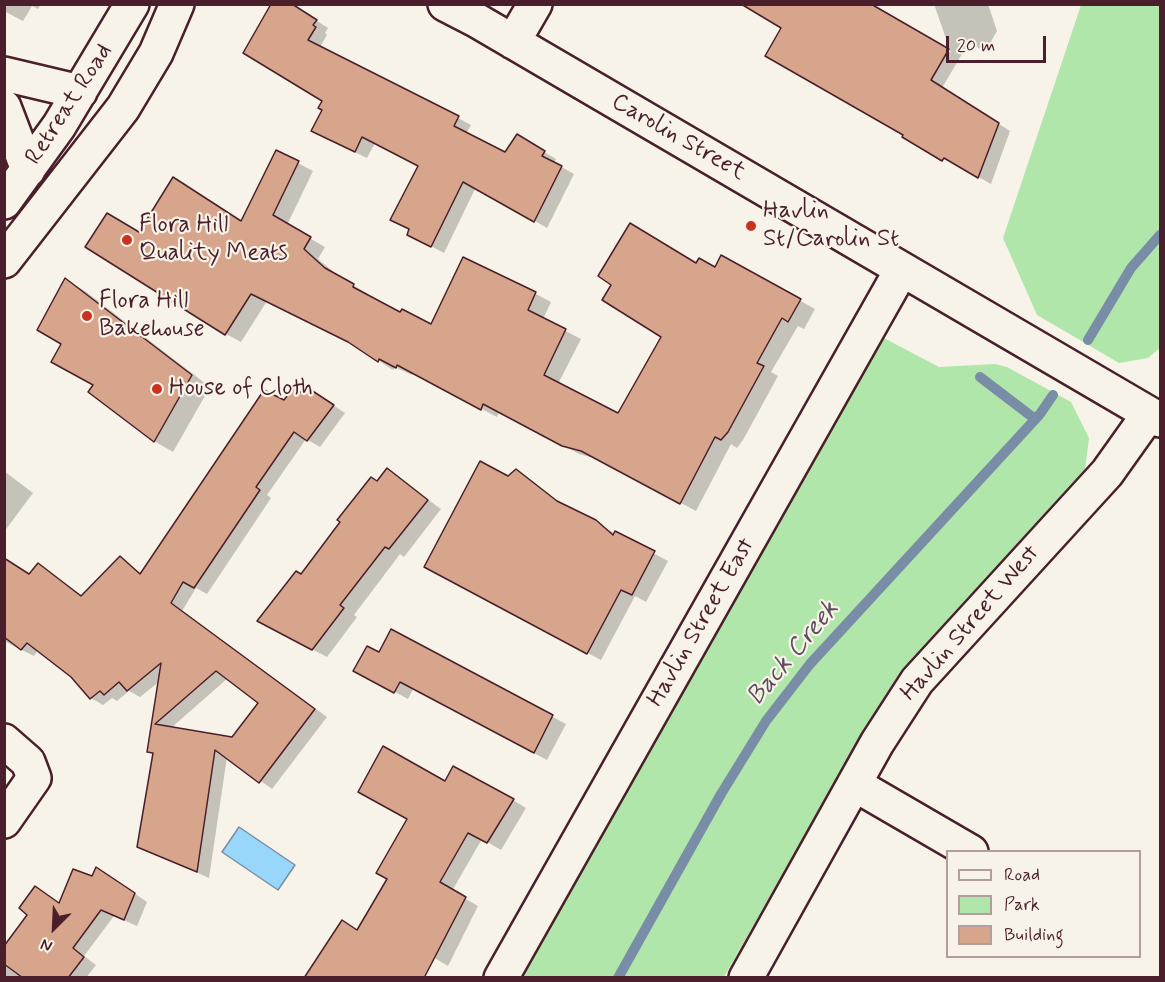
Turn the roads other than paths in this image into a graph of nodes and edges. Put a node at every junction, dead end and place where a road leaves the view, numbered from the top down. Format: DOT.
graph roads {
  1 [pos="132,4"];
  2 [pos="177,4"];
  3 [pos="445,4"];
  4 [pos="535,4"];
  5 [pos="466,12"];
  6 [pos="513,42"];
  7 [pos="4,74"];
  8 [pos="80,92"];
  9 [pos="4,107"];
  10 [pos="28,170"];
  11 [pos="4,202"];
  12 [pos="4,261"];
  13 [pos="902,269"];
  14 [pos="1155,417"];
  15 [pos="4,741"];
  16 [pos="854,784"];
  17 [pos="4,821"];
  18 [pos="967,850"];
  19 [pos="501,978"];
  20 [pos="746,978"];
  1 -- 8 [label="street, Retreat Road"];
  2 -- 12 [label="street"];
  3 -- 5 [label="street, Carolin Street"];
  4 -- 6 [label="street"];
  5 -- 6 [label="street, Carolin Street"];
  6 -- 13 [label="street, Carolin Street"];
  7 -- 8 [label="street"];
  8 -- 10 [label="street, Retreat Road"];
  9 -- 10 [label="street"];
  10 -- 11 [label="street, Retreat Road"];
  13 -- 14 [label="street, Carolin Street"];
  13 -- 19 [label="street, Havlin Street East"];
  14 -- 16 [label="street, Havlin Street West"];
  15 -- 17 [label="street"];
  16 -- 18 [label="street"];
  16 -- 20 [label="street, Havlin Street West"];
}
